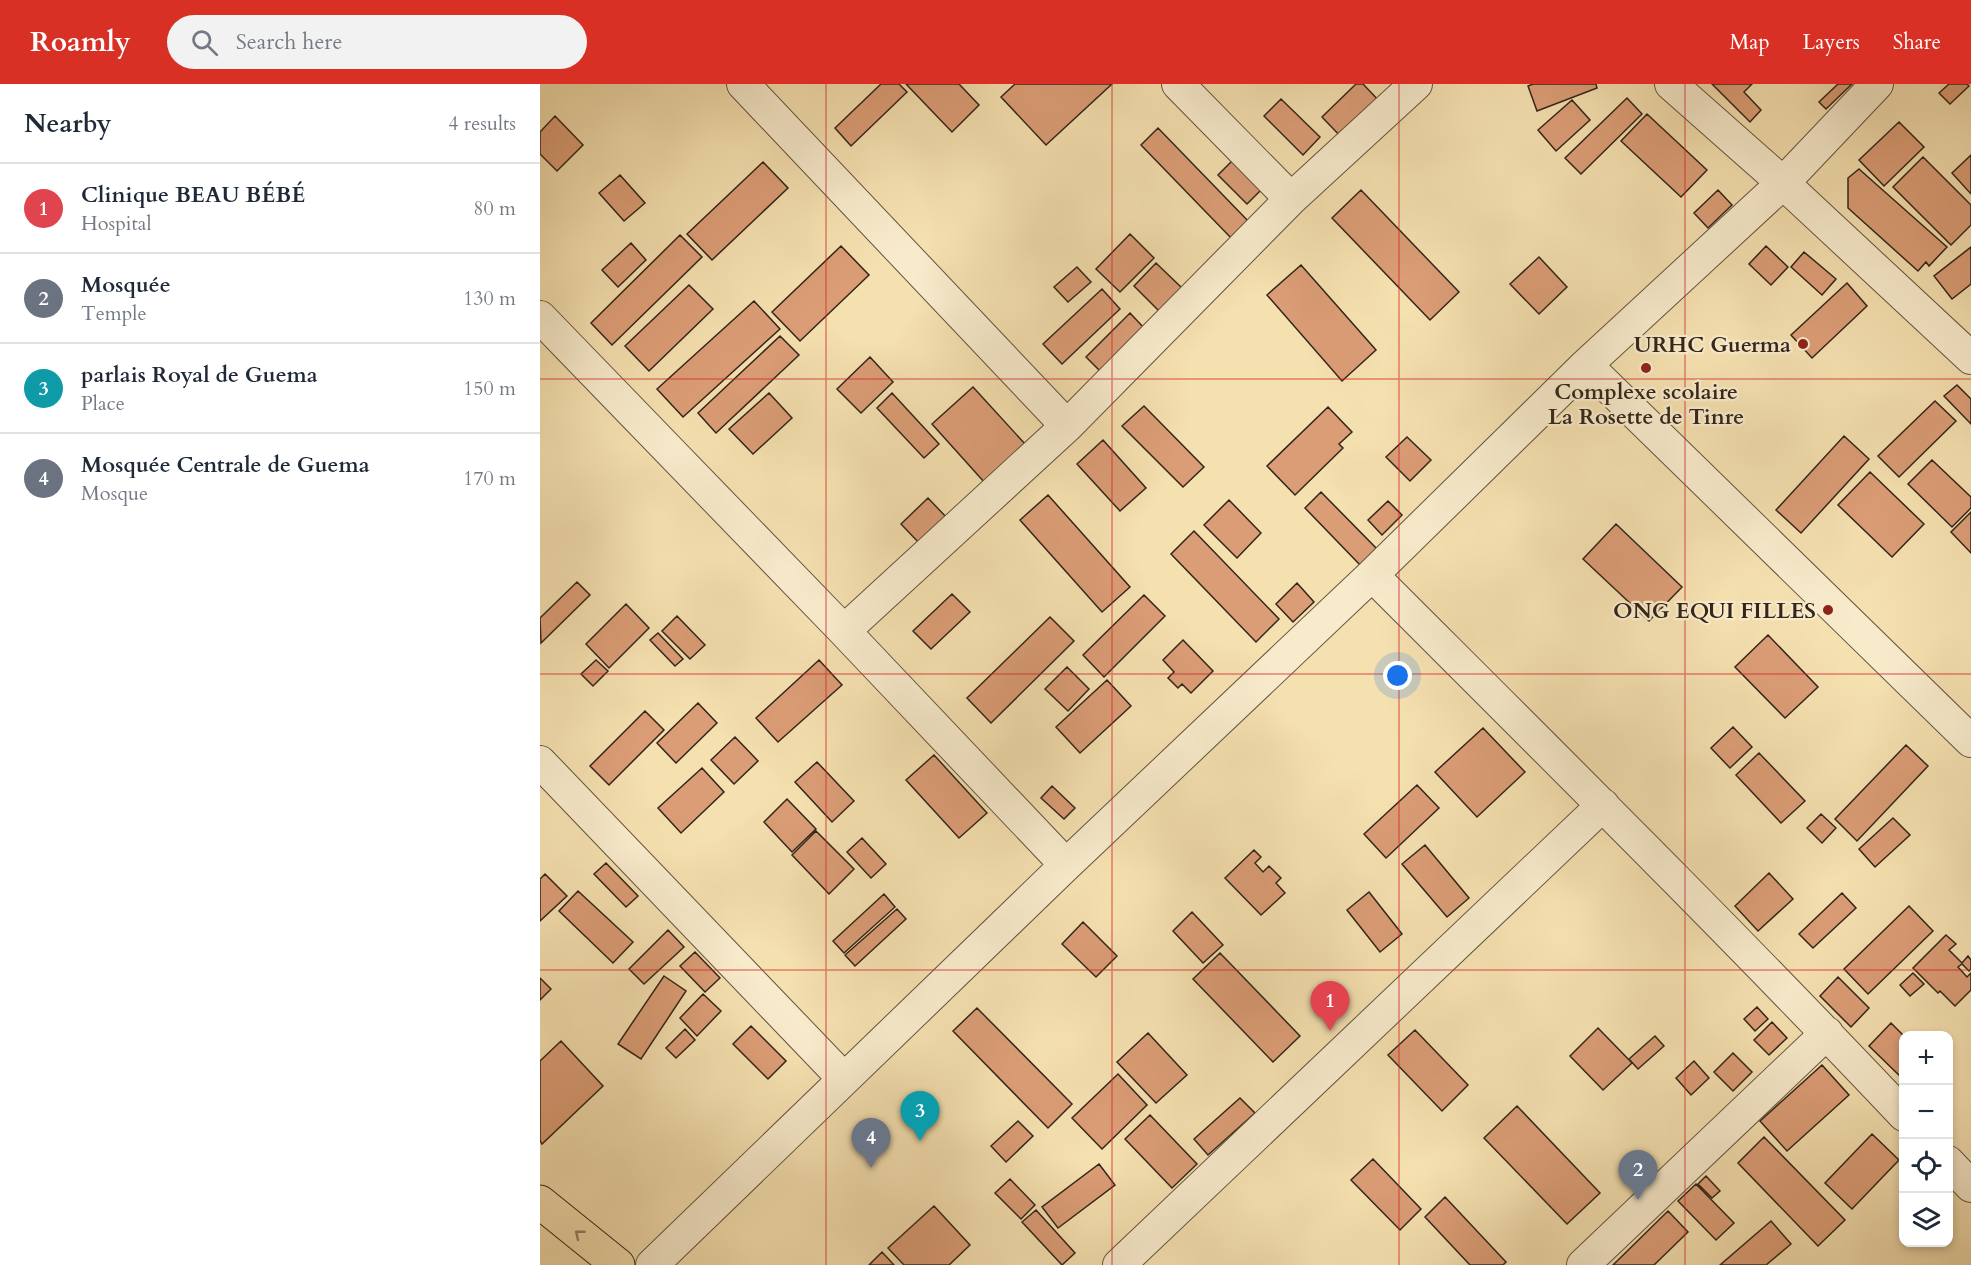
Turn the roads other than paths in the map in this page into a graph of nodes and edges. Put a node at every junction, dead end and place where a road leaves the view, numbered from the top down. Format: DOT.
graph roads {
  1 [pos="743,84"];
  2 [pos="1178,84"];
  3 [pos="1416,84"];
  4 [pos="1671,84"];
  5 [pos="1877,84"];
  6 [pos="1783,183"];
  7 [pos="1291,199"];
  8 [pos="540,317"];
  9 [pos="1971,358"];
  10 [pos="1586,365"];
  11 [pos="1067,426"];
  12 [pos="1372,575"];
  13 [pos="844,630"];
  14 [pos="1971,741"];
  15 [pos="540,762"];
  16 [pos="1603,805"];
  17 [pos="1066,865"];
  18 [pos="1827,1033"];
  19 [pos="844,1079"];
  20 [pos="1899,1110"];
  21 [pos="1953,1167"];
  22 [pos="1971,1186"];
  23 [pos="540,1202"];
  24 [pos="618,1265"];
  25 [pos="652,1265"];
  26 [pos="1119,1265"];
  27 [pos="1583,1265"];
  1 -- 11 [label="street"];
  2 -- 7 [label="street"];
  3 -- 7 [label="street"];
  4 -- 6 [label="street"];
  5 -- 6 [label="street"];
  6 -- 9 [label="street"];
  6 -- 10 [label="street"];
  7 -- 11 [label="street"];
  8 -- 13 [label="street"];
  10 -- 12 [label="street"];
  10 -- 14 [label="street"];
  11 -- 13 [label="street"];
  12 -- 16 [label="street"];
  12 -- 17 [label="street"];
  13 -- 17 [label="street"];
  15 -- 19 [label="street"];
  16 -- 18 [label="street"];
  16 -- 26 [label="street"];
  17 -- 19 [label="street"];
  18 -- 20 [label="street"];
  18 -- 27 [label="street"];
  19 -- 25 [label="street"];
  21 -- 22 [label="street"];
  24 -- 23 [label="main road, one-way"];
}
